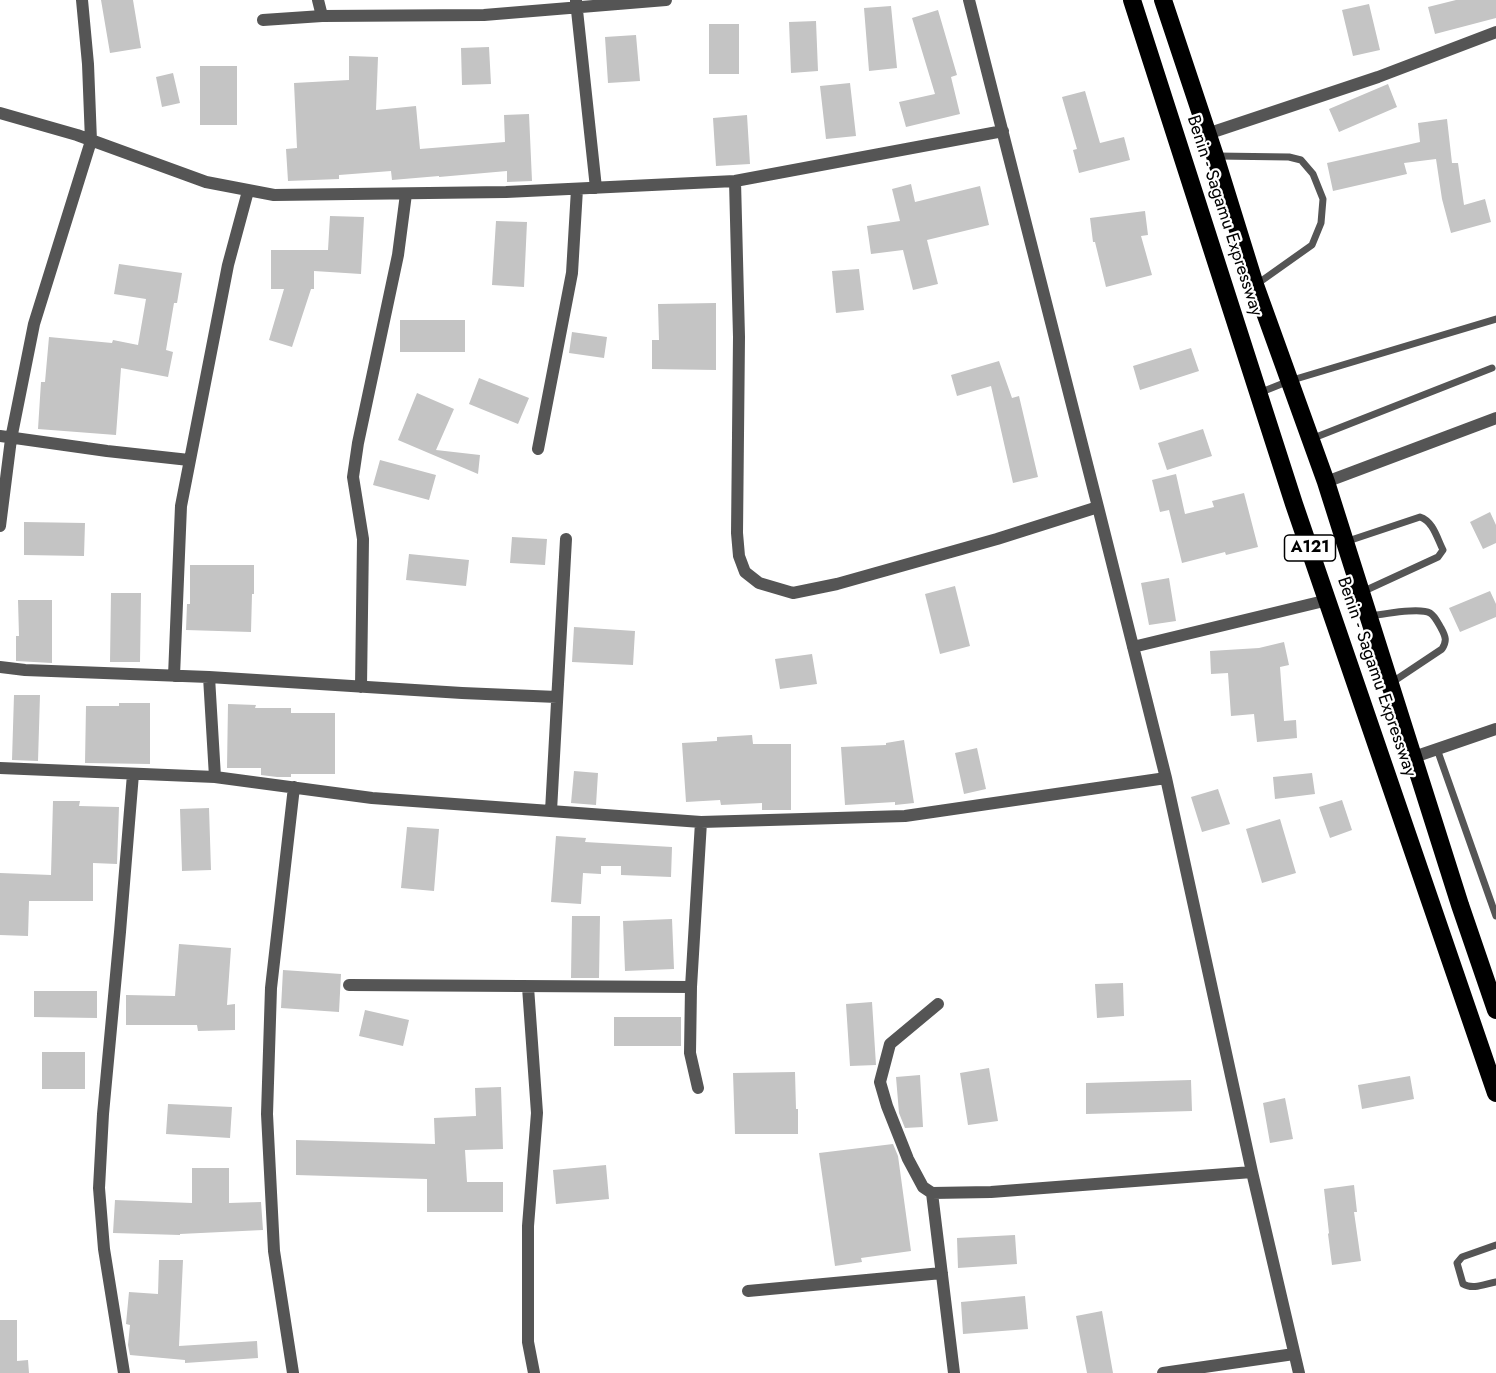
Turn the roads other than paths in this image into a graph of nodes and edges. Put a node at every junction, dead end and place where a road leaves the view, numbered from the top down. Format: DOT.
graph roads {
  1 [pos="82,0"];
  2 [pos="318,0"];
  3 [pos="666,0"];
  4 [pos="969,0"];
  5 [pos="1132,0"];
  6 [pos="1163,0"];
  7 [pos="577,4"];
  8 [pos="322,16"];
  9 [pos="263,20"];
  10 [pos="1496,32"];
  11 [pos="0,113"];
  12 [pos="1003,131"];
  13 [pos="1207,134"];
  14 [pos="91,141"];
  15 [pos="1215,156"];
  16 [pos="735,181"];
  17 [pos="596,188"];
  18 [pos="577,189"];
  19 [pos="248,191"];
  20 [pos="406,194"];
  21 [pos="1255,285"];
  22 [pos="1496,319"];
  23 [pos="1492,368"];
  24 [pos="1289,381"];
  25 [pos="1259,393"];
  26 [pos="1496,418"];
  27 [pos="5,438"];
  28 [pos="1311,439"];
  29 [pos="538,449"];
  30 [pos="189,460"];
  31 [pos="1326,482"];
  32 [pos="1098,507"];
  33 [pos="0,526"];
  34 [pos="566,539"];
  35 [pos="1345,542"];
  36 [pos="1362,592"];
  37 [pos="1328,600"];
  38 [pos="1370,616"];
  39 [pos="1133,647"];
  40 [pos="0,667"];
  41 [pos="174,676"];
  42 [pos="209,677"];
  43 [pos="1391,683"];
  44 [pos="361,687"];
  45 [pos="557,697"];
  46 [pos="1496,729"];
  47 [pos="1437,749"];
  48 [pos="1414,757"];
  49 [pos="0,768"];
  50 [pos="134,774"];
  51 [pos="215,777"];
  52 [pos="1166,778"];
  53 [pos="294,787"];
  54 [pos="551,811"];
  55 [pos="701,822"];
  56 [pos="1496,916"];
  57 [pos="350,985"];
  58 [pos="528,987"];
  59 [pos="691,987"];
  60 [pos="938,1004"];
  61 [pos="1496,1010"];
  62 [pos="698,1088"];
  63 [pos="1496,1093"];
  64 [pos="1252,1172"];
  65 [pos="932,1193"];
  66 [pos="1496,1245"];
  67 [pos="942,1273"];
  68 [pos="1496,1282"];
  69 [pos="748,1291"];
  70 [pos="1294,1354"];
  71 [pos="124,1373"];
  72 [pos="293,1373"];
  73 [pos="534,1373"];
  74 [pos="954,1373"];
  75 [pos="1163,1373"];
  76 [pos="1299,1373"];
  1 -- 14 [label="street"];
  2 -- 8 [label="street"];
  3 -- 7 [label="street"];
  4 -- 12 [label="street"];
  5 -- 25 [label="highway, Benin - Sagamu Expressway / A121"];
  6 -- 13 [label="highway, A121"];
  7 -- 8 [label="street"];
  7 -- 17 [label="street"];
  8 -- 9 [label="street"];
  10 -- 13 [label="street"];
  11 -- 14 [label="street"];
  12 -- 16 [label="street"];
  12 -- 32 [label="street"];
  13 -- 15 [label="highway, A121"];
  14 -- 19 [label="street"];
  14 -- 27 [label="street"];
  15 -- 21 [label="highway, A121"];
  15 -- 21 [label="lane"];
  16 -- 17 [label="street"];
  16 -- 32 [label="street"];
  17 -- 18 [label="street"];
  18 -- 20 [label="street"];
  18 -- 29 [label="street"];
  19 -- 20 [label="street"];
  19 -- 30 [label="street"];
  20 -- 44 [label="street"];
  21 -- 24 [label="highway, A121"];
  22 -- 24 [label="lane"];
  23 -- 28 [label="lane"];
  24 -- 25 [label="lane"];
  24 -- 28 [label="highway, A121"];
  25 -- 37 [label="highway, Benin - Sagamu Expressway / A121"];
  26 -- 31 [label="street"];
  27 -- 30 [label="street"];
  27 -- 33 [label="street"];
  28 -- 31 [label="highway, A121"];
  30 -- 41 [label="street"];
  31 -- 35 [label="highway, A121"];
  32 -- 39 [label="street"];
  34 -- 45 [label="street"];
  35 -- 36 [label="highway, A121"];
  35 -- 36 [label="lane"];
  36 -- 38 [label="highway, A121"];
  37 -- 39 [label="street"];
  37 -- 63 [label="highway, Benin - Sagamu Expressway / A121"];
  38 -- 43 [label="highway, A121"];
  38 -- 43 [label="lane"];
  39 -- 52 [label="street"];
  40 -- 41 [label="street"];
  41 -- 42 [label="street"];
  42 -- 44 [label="street"];
  42 -- 51 [label="street"];
  43 -- 48 [label="highway, A121"];
  44 -- 45 [label="street"];
  45 -- 54 [label="street"];
  46 -- 47 [label="street"];
  47 -- 48 [label="street"];
  47 -- 56 [label="lane"];
  48 -- 61 [label="highway, A121"];
  49 -- 50 [label="street"];
  50 -- 51 [label="street"];
  50 -- 71 [label="street"];
  51 -- 53 [label="street"];
  52 -- 55 [label="street"];
  52 -- 64 [label="street"];
  53 -- 54 [label="street"];
  53 -- 72 [label="street"];
  54 -- 55 [label="street"];
  55 -- 59 [label="street"];
  57 -- 58 [label="street"];
  58 -- 59 [label="street"];
  58 -- 73 [label="street"];
  59 -- 62 [label="street"];
  60 -- 65 [label="street"];
  64 -- 65 [label="street"];
  64 -- 70 [label="street"];
  65 -- 67 [label="street"];
  66 -- 68 [label="lane"];
  67 -- 69 [label="street"];
  67 -- 74 [label="street"];
  70 -- 75 [label="street"];
  70 -- 76 [label="street"];
}
